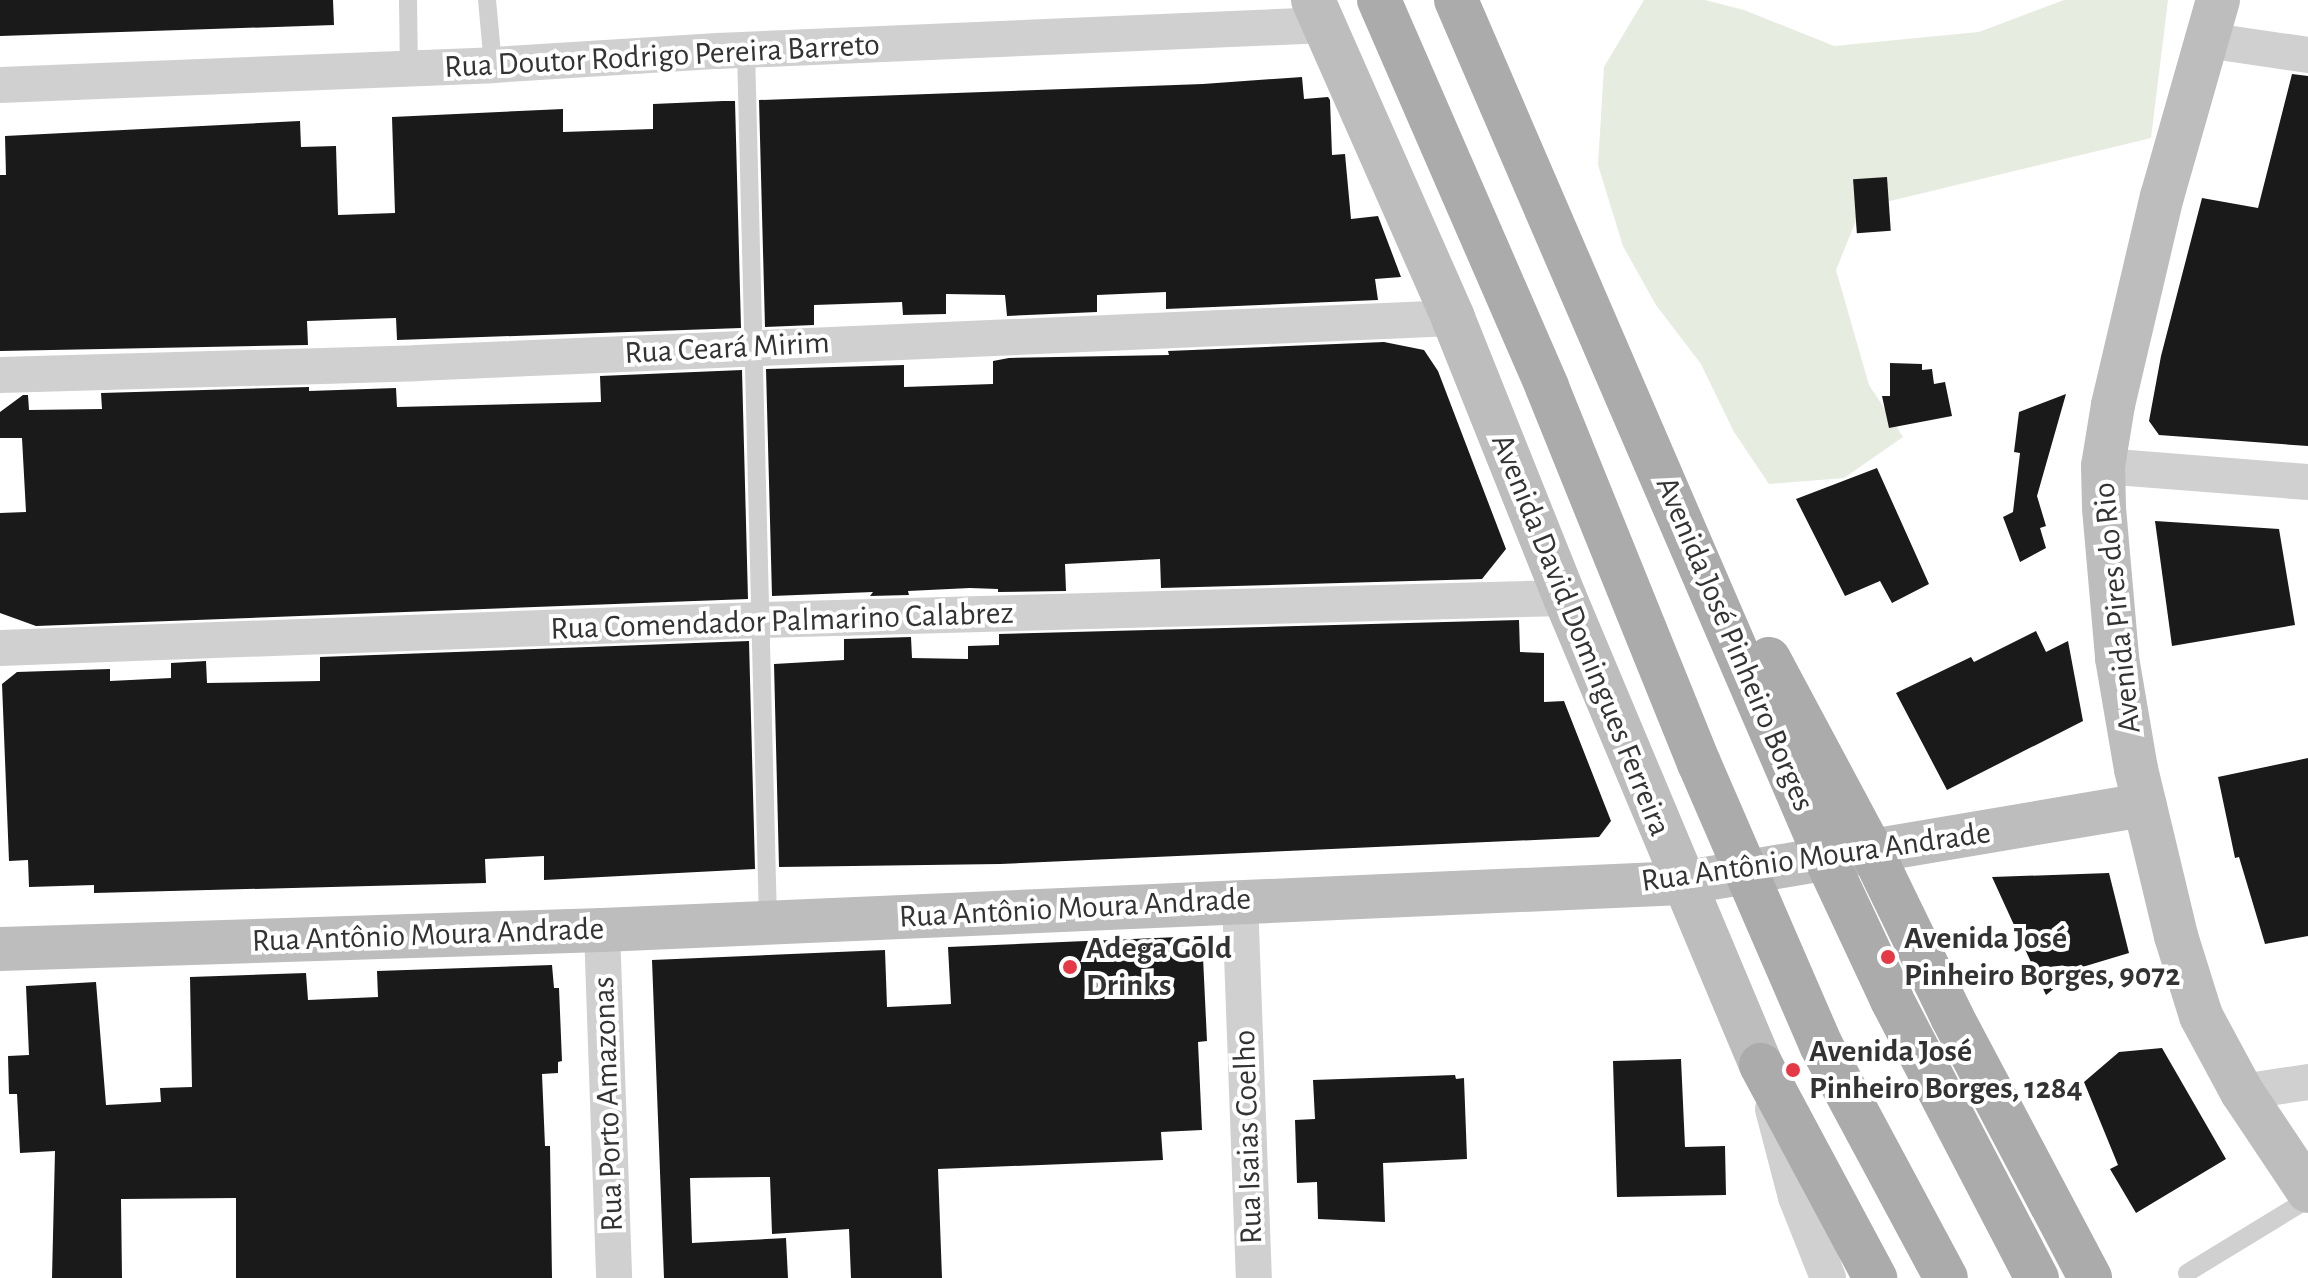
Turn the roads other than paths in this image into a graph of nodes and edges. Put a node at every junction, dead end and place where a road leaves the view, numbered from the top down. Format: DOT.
graph roads {
  1 [pos="408,0"];
  2 [pos="487,0"];
  3 [pos="1379,0"];
  4 [pos="1456,0"];
  5 [pos="1319,13"];
  6 [pos="2212,20"];
  7 [pos="746,51"];
  8 [pos="2308,55"];
  9 [pos="493,65"];
  10 [pos="409,69"];
  11 [pos="0,85"];
  12 [pos="1453,318"];
  13 [pos="754,347"];
  14 [pos="0,375"];
  15 [pos="1633,405"];
  16 [pos="2103,466"];
  17 [pos="2308,482"];
  18 [pos="1565,598"];
  19 [pos="761,620"];
  20 [pos="0,648"];
  21 [pos="2144,805"];
  22 [pos="1873,854"];
  23 [pos="1827,861"];
  24 [pos="1748,873"];
  25 [pos="1682,883"];
  26 [pos="1240,900"];
  27 [pos="768,921"];
  28 [pos="602,930"];
  29 [pos="0,949"];
  30 [pos="1761,1065"];
  31 [pos="2308,1082"];
  32 [pos="2242,1092"];
  33 [pos="2308,1191"];
  34 [pos="2308,1199"];
  35 [pos="2187,1273"];
  36 [pos="614,1278"];
  37 [pos="1254,1278"];
  38 [pos="1828,1278"];
  39 [pos="1875,1278"];
  40 [pos="1946,1278"];
  41 [pos="2037,1278"];
  42 [pos="2090,1278"];
  1 -- 10 [label="lane"];
  2 -- 9 [label="lane"];
  3 -- 24 [label="main road"];
  4 -- 15 [label="main road, Avenida José Pinheiro Borges"];
  5 -- 7 [label="street, Rua Doutor Rodrigo Pereira Barreto"];
  5 -- 12 [label="street, Avenida David Domingues Ferreira"];
  6 -- 8 [label="street"];
  6 -- 16 [label="street, Avenida Pires do Rio"];
  7 -- 9 [label="street, Rua Doutor Rodrigo Pereira Barreto"];
  7 -- 13 [label="lane"];
  9 -- 10 [label="street, Rua Doutor Rodrigo Pereira Barreto"];
  10 -- 11 [label="street, Rua Doutor Rodrigo Pereira Barreto"];
  12 -- 13 [label="street, Rua Ceará Mirim"];
  12 -- 18 [label="street, Avenida David Domingues Ferreira"];
  13 -- 14 [label="street, Rua Ceará Mirim"];
  13 -- 19 [label="lane"];
  15 -- 22 [label="main road"];
  15 -- 23 [label="main road, Avenida José Pinheiro Borges"];
  16 -- 17 [label="street"];
  16 -- 21 [label="street, Avenida Pires do Rio"];
  18 -- 19 [label="street, Rua Comendador Palmarino Calabrez"];
  18 -- 25 [label="street, Avenida David Domingues Ferreira"];
  19 -- 20 [label="street, Rua Comendador Palmarino Calabrez"];
  19 -- 27 [label="lane"];
  21 -- 22 [label="street, Rua Antônio Moura Andrade"];
  21 -- 32 [label="street, Avenida Pires do Rio"];
  22 -- 23 [label="street, Rua Antônio Moura Andrade"];
  22 -- 42 [label="main road"];
  23 -- 24 [label="street, Rua Antônio Moura Andrade"];
  23 -- 41 [label="main road, Avenida José Pinheiro Borges"];
  24 -- 25 [label="street, Rua Antônio Moura Andrade"];
  24 -- 40 [label="main road"];
  25 -- 26 [label="street, Rua Antônio Moura Andrade"];
  25 -- 30 [label="street, Avenida David Domingues Ferreira"];
  26 -- 27 [label="street, Rua Antônio Moura Andrade"];
  26 -- 37 [label="street, Rua Isaias Coelho"];
  27 -- 28 [label="street, Rua Antônio Moura Andrade"];
  28 -- 29 [label="street, Rua Antônio Moura Andrade"];
  28 -- 36 [label="street, Rua Porto Amazonas"];
  30 -- 38 [label="street, Avenida David Domingues Ferreira"];
  30 -- 39 [label="main road"];
  31 -- 32 [label="street"];
  32 -- 33 [label="street, Avenida Pires do Rio"];
  34 -- 35 [label="lane"];
}
